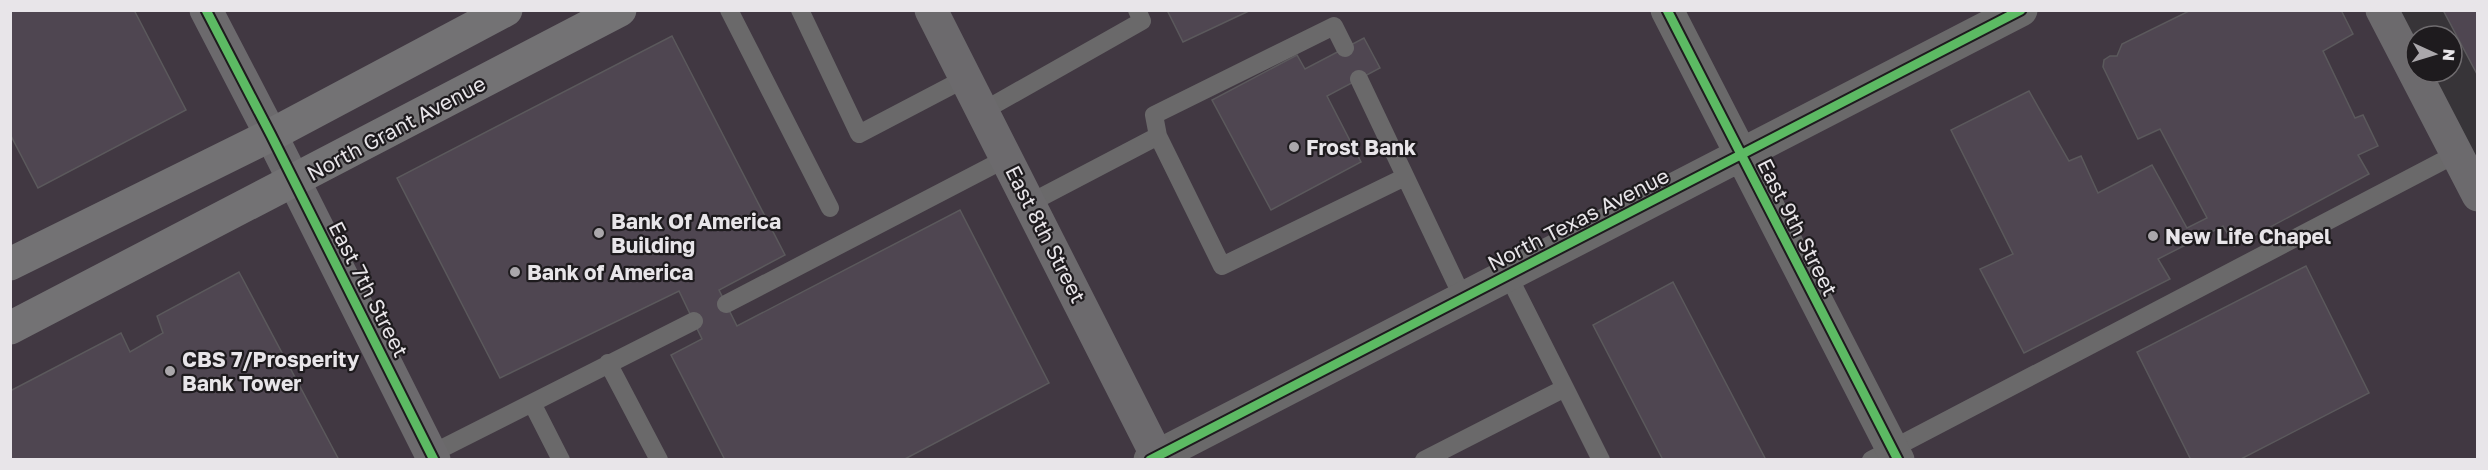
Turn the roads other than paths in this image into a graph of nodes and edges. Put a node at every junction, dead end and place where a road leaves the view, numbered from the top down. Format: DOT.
graph roads {
  1 [pos="206,10"];
  2 [pos="506,10"];
  3 [pos="620,10"];
  4 [pos="729,10"];
  5 [pos="800,10"];
  6 [pos="931,10"];
  7 [pos="1137,10"];
  8 [pos="1667,10"];
  9 [pos="2021,10"];
  10 [pos="2382,10"];
  11 [pos="1346,48"];
  12 [pos="966,78"];
  13 [pos="1359,80"];
  14 [pos="983,111"];
  15 [pos="271,135"];
  16 [pos="1158,136"];
  17 [pos="2456,154"];
  18 [pos="1741,155"];
  19 [pos="1007,158"];
  20 [pos="1405,177"];
  21 [pos="295,181"];
  22 [pos="2478,195"];
  23 [pos="1030,203"];
  24 [pos="830,208"];
  25 [pos="10,264"];
  26 [pos="1508,275"];
  27 [pos="1463,298"];
  28 [pos="726,304"];
  29 [pos="694,321"];
  30 [pos="10,328"];
  31 [pos="608,363"];
  32 [pos="1565,388"];
  33 [pos="532,403"];
  34 [pos="1887,456"];
  35 [pos="433,457"];
  36 [pos="1156,458"];
  37 [pos="561,459"];
  38 [pos="659,459"];
  39 [pos="1424,459"];
  40 [pos="1601,459"];
  1 -- 15 [label="street, East 7th Street"];
  2 -- 15 [label="main road"];
  3 -- 21 [label="main road, North Grant Avenue"];
  4 -- 24 [label="lane"];
  5 -- 12 [label="lane"];
  6 -- 12 [label="street, East 8th Street"];
  7 -- 14 [label="lane"];
  8 -- 18 [label="street, East 9th Street"];
  9 -- 18 [label="street, North Texas Avenue"];
  10 -- 17 [label="street"];
  11 -- 16 [label="lane"];
  12 -- 14 [label="street, East 8th Street"];
  13 -- 20 [label="lane"];
  14 -- 19 [label="street, East 8th Street"];
  15 -- 21 [label="street, East 7th Street"];
  15 -- 25 [label="main road"];
  16 -- 20 [label="lane"];
  16 -- 23 [label="lane"];
  17 -- 22 [label="street"];
  17 -- 34 [label="lane"];
  18 -- 26 [label="street, North Texas Avenue"];
  18 -- 34 [label="street, East 9th Street"];
  19 -- 23 [label="street, East 8th Street"];
  19 -- 28 [label="lane"];
  20 -- 27 [label="lane"];
  21 -- 30 [label="main road, North Grant Avenue"];
  21 -- 35 [label="street, East 7th Street"];
  23 -- 36 [label="street, East 8th Street"];
  26 -- 27 [label="street, North Texas Avenue"];
  26 -- 32 [label="lane"];
  27 -- 36 [label="street, North Texas Avenue"];
  29 -- 31 [label="lane"];
  31 -- 33 [label="lane"];
  31 -- 38 [label="lane"];
  32 -- 39 [label="lane"];
  32 -- 40 [label="lane"];
  33 -- 35 [label="lane"];
  33 -- 37 [label="lane"];
}
